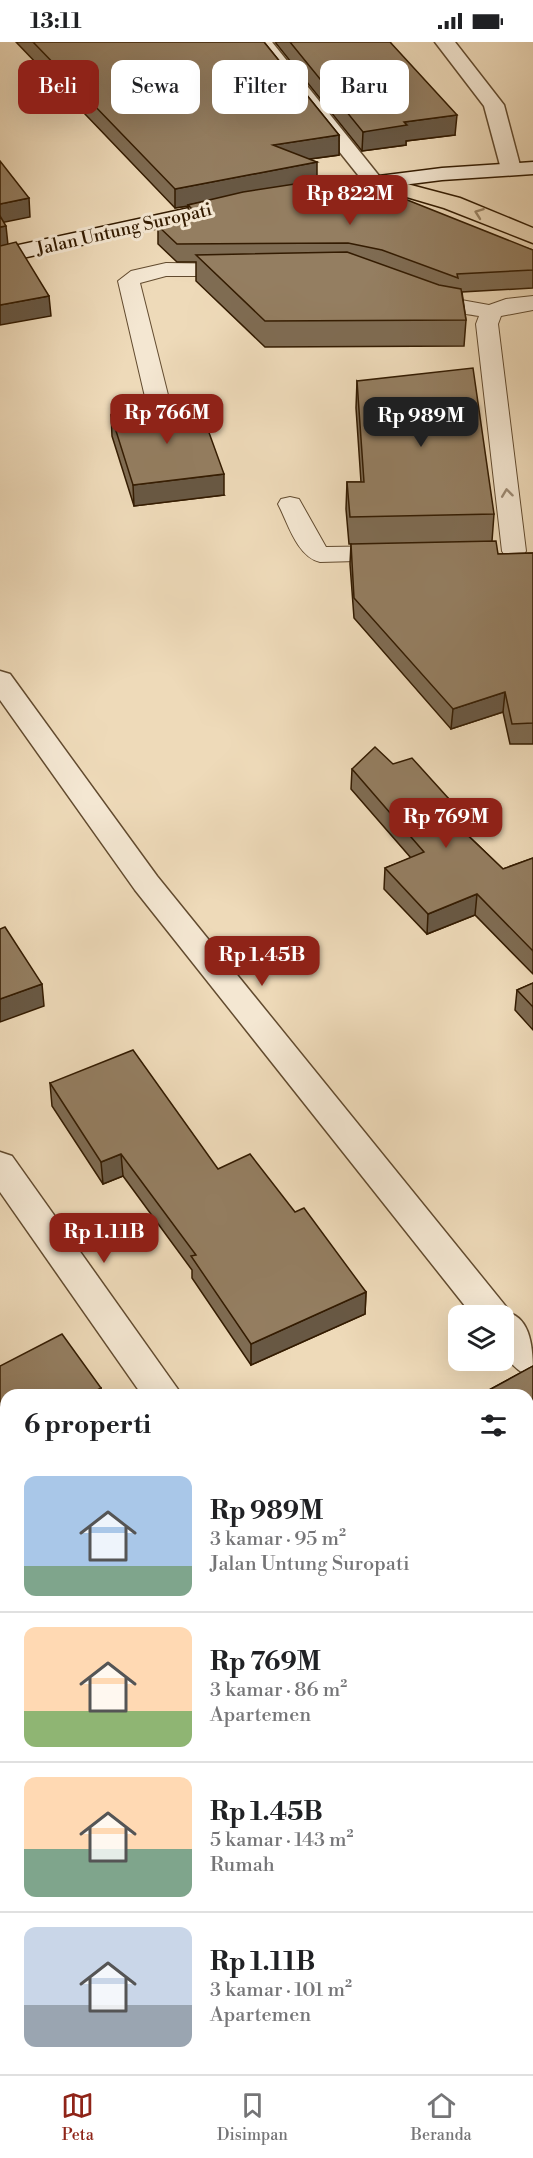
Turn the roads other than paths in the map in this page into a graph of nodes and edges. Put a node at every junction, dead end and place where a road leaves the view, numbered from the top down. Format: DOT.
graph roads {
  1 [pos="262,42"];
  2 [pos="445,42"];
  3 [pos="533,168"];
  4 [pos="511,169"];
  5 [pos="368,174"];
  6 [pos="330,188"];
  7 [pos="254,200"];
  8 [pos="533,236"];
  9 [pos="0,256"];
  10 [pos="255,270"];
  11 [pos="399,287"];
  12 [pos="533,303"];
  13 [pos="491,312"];
  14 [pos="164,427"];
  15 [pos="290,504"];
  16 [pos="513,551"];
  17 [pos="423,553"];
  18 [pos="0,680"];
  19 [pos="0,1165"];
  20 [pos="486,1305"];
  21 [pos="514,1338"];
  22 [pos="533,1362"];
  23 [pos="159,1389"];
  1 -- 5 [label="street"];
  2 -- 4 [label="street"];
  3 -- 4 [label="street"];
  4 -- 5 [label="street"];
  5 -- 6 [label="street"];
  8 -- 5 [label="main road, one-way"];
  7 -- 9 [label="street, Jalan Untung Suropati"];
  10 -- 14 [label="lane"];
  11 -- 13 [label="lane"];
  12 -- 13 [label="lane"];
  16 -- 13 [label="lane, one-way"];
  15 -- 17 [label="lane"];
  18 -- 20 [label="street"];
  19 -- 23 [label="street"];
  21 -- 22 [label="street"];
}
